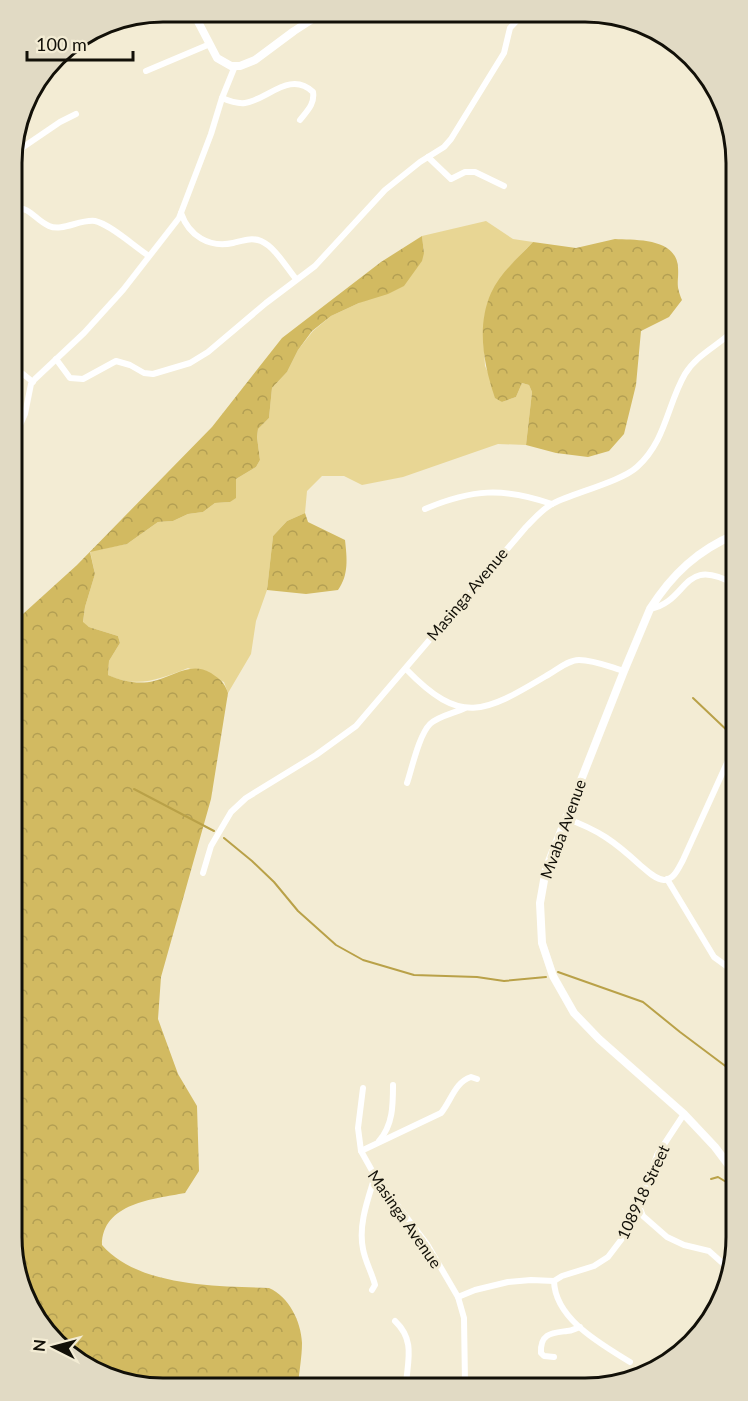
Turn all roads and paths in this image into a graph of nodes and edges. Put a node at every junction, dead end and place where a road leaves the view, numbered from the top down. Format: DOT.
graph roads {
  1 [pos="516,22"];
  2 [pos="199,23"];
  3 [pos="307,23"];
  4 [pos="210,44"];
  5 [pos="236,66"];
  6 [pos="146,71"];
  7 [pos="222,98"];
  8 [pos="76,114"];
  9 [pos="300,120"];
  10 [pos="24,147"];
  11 [pos="428,157"];
  12 [pos="504,186"];
  13 [pos="23,207"];
  14 [pos="181,213"];
  15 [pos="149,256"];
  16 [pos="296,279"];
  17 [pos="726,336"];
  18 [pos="56,359"];
  19 [pos="23,374"];
  20 [pos="33,382"];
  21 [pos="23,418"];
  22 [pos="552,504"];
  23 [pos="425,509"];
  24 [pos="726,538"];
  25 [pos="726,580"];
  26 [pos="650,609"];
  27 [pos="406,669"];
  28 [pos="624,671"];
  29 [pos="466,708"];
  30 [pos="725,766"];
  31 [pos="407,783"];
  32 [pos="565,818"];
  33 [pos="203,873"];
  34 [pos="667,879"];
  35 [pos="725,965"];
  36 [pos="477,1079"];
  37 [pos="393,1085"];
  38 [pos="363,1088"];
  39 [pos="684,1114"];
  40 [pos="377,1144"];
  41 [pos="361,1151"];
  42 [pos="725,1160"];
  43 [pos="375,1176"];
  44 [pos="639,1206"];
  45 [pos="723,1264"];
  46 [pos="554,1281"];
  47 [pos="372,1290"];
  48 [pos="458,1297"];
  49 [pos="395,1321"];
  50 [pos="580,1327"];
  51 [pos="554,1358"];
  52 [pos="630,1362"];
  53 [pos="406,1378"];
  54 [pos="465,1378"];
  1 -- 11 [label="street"];
  2 -- 4 [label="street"];
  3 -- 5 [label="street"];
  4 -- 5 [label="street"];
  4 -- 6 [label="street"];
  5 -- 7 [label="street"];
  7 -- 9 [label="street"];
  7 -- 14 [label="street"];
  8 -- 10 [label="street"];
  11 -- 12 [label="street"];
  11 -- 16 [label="street"];
  13 -- 15 [label="street"];
  14 -- 15 [label="street"];
  14 -- 16 [label="street"];
  15 -- 18 [label="street"];
  16 -- 18 [label="street"];
  17 -- 22 [label="street, Masinga Avenue"];
  18 -- 20 [label="street"];
  19 -- 20 [label="street"];
  20 -- 21 [label="street"];
  22 -- 23 [label="street"];
  22 -- 27 [label="street, Masinga Avenue"];
  24 -- 26 [label="street, Mvaba Avenue"];
  25 -- 26 [label="street"];
  26 -- 28 [label="street, Mvaba Avenue"];
  27 -- 29 [label="street"];
  27 -- 33 [label="street, Masinga Avenue"];
  28 -- 29 [label="street"];
  28 -- 32 [label="street, Mvaba Avenue"];
  29 -- 31 [label="street"];
  30 -- 34 [label="street"];
  32 -- 34 [label="street"];
  32 -- 39 [label="street, Mvaba Avenue"];
  34 -- 35 [label="street"];
  36 -- 40 [label="street"];
  37 -- 40 [label="street"];
  38 -- 41 [label="street, Masinga Avenue"];
  39 -- 42 [label="street, Mvaba Avenue"];
  39 -- 44 [label="street, 108918 Street"];
  40 -- 41 [label="street"];
  41 -- 43 [label="street, Masinga Avenue"];
  43 -- 47 [label="street"];
  43 -- 48 [label="street, Masinga Avenue"];
  44 -- 45 [label="street"];
  44 -- 46 [label="street, 108918 Street"];
  46 -- 48 [label="street, 108918 Street"];
  46 -- 50 [label="street"];
  48 -- 54 [label="street, Masinga Avenue"];
  49 -- 53 [label="street"];
  50 -- 51 [label="street"];
  50 -- 52 [label="street"];
}
